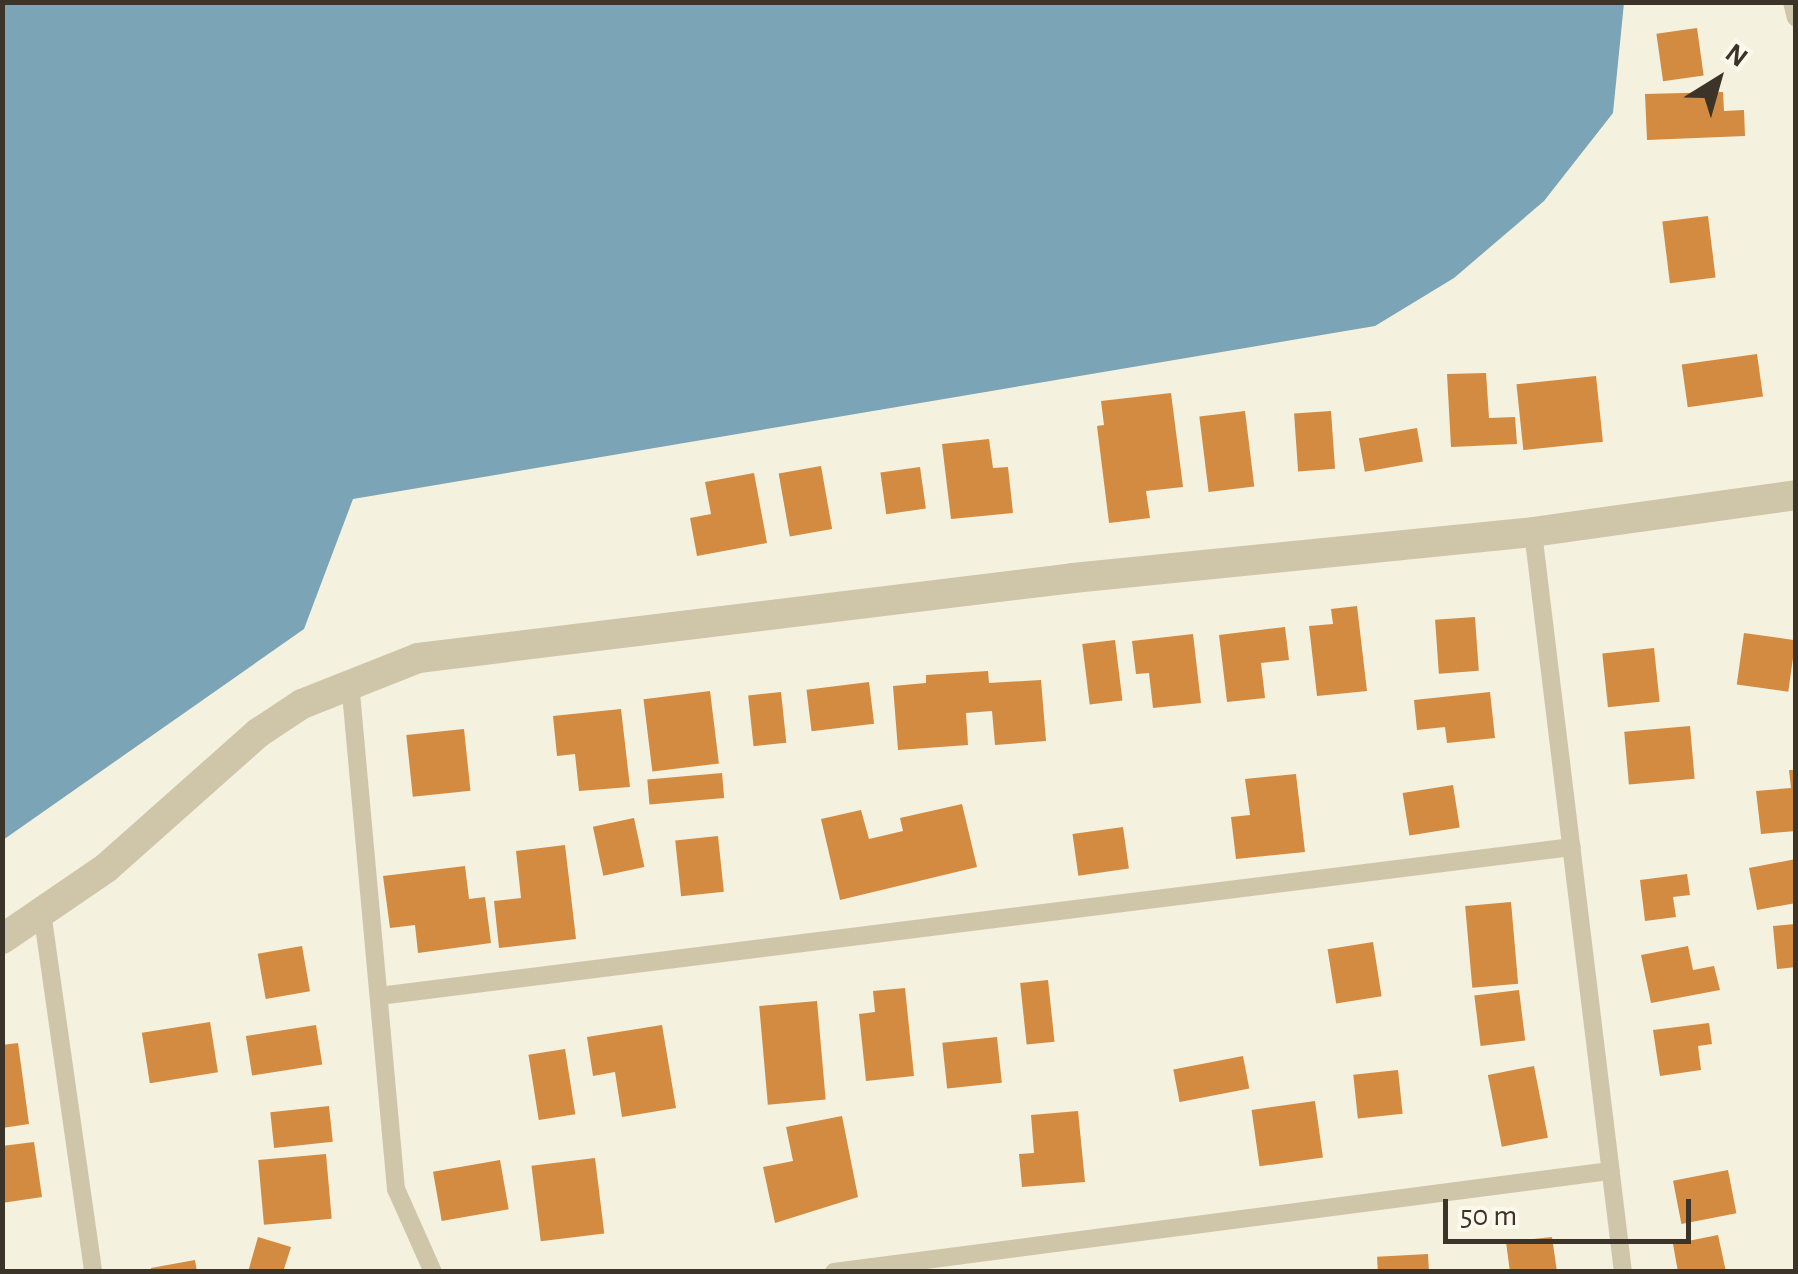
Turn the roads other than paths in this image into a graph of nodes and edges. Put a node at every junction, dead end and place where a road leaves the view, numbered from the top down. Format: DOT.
graph roads {
  1 [pos="1792,2"];
  2 [pos="1796,18"];
  3 [pos="1796,494"];
  4 [pos="1533,532"];
  5 [pos="350,682"];
  6 [pos="1572,847"];
  7 [pos="42,912"];
  8 [pos="2,939"];
  9 [pos="379,996"];
  10 [pos="1610,1172"];
  11 [pos="93,1272"];
  12 [pos="433,1272"];
  13 [pos="834,1272"];
  14 [pos="1622,1272"];
  1 -- 2 [label="lane"];
  3 -- 4 [label="street"];
  4 -- 5 [label="street"];
  4 -- 6 [label="lane"];
  5 -- 7 [label="street"];
  5 -- 9 [label="lane"];
  6 -- 9 [label="lane"];
  6 -- 10 [label="lane"];
  7 -- 8 [label="street"];
  7 -- 11 [label="lane"];
  9 -- 12 [label="lane"];
  10 -- 13 [label="lane"];
  10 -- 14 [label="lane"];
}
